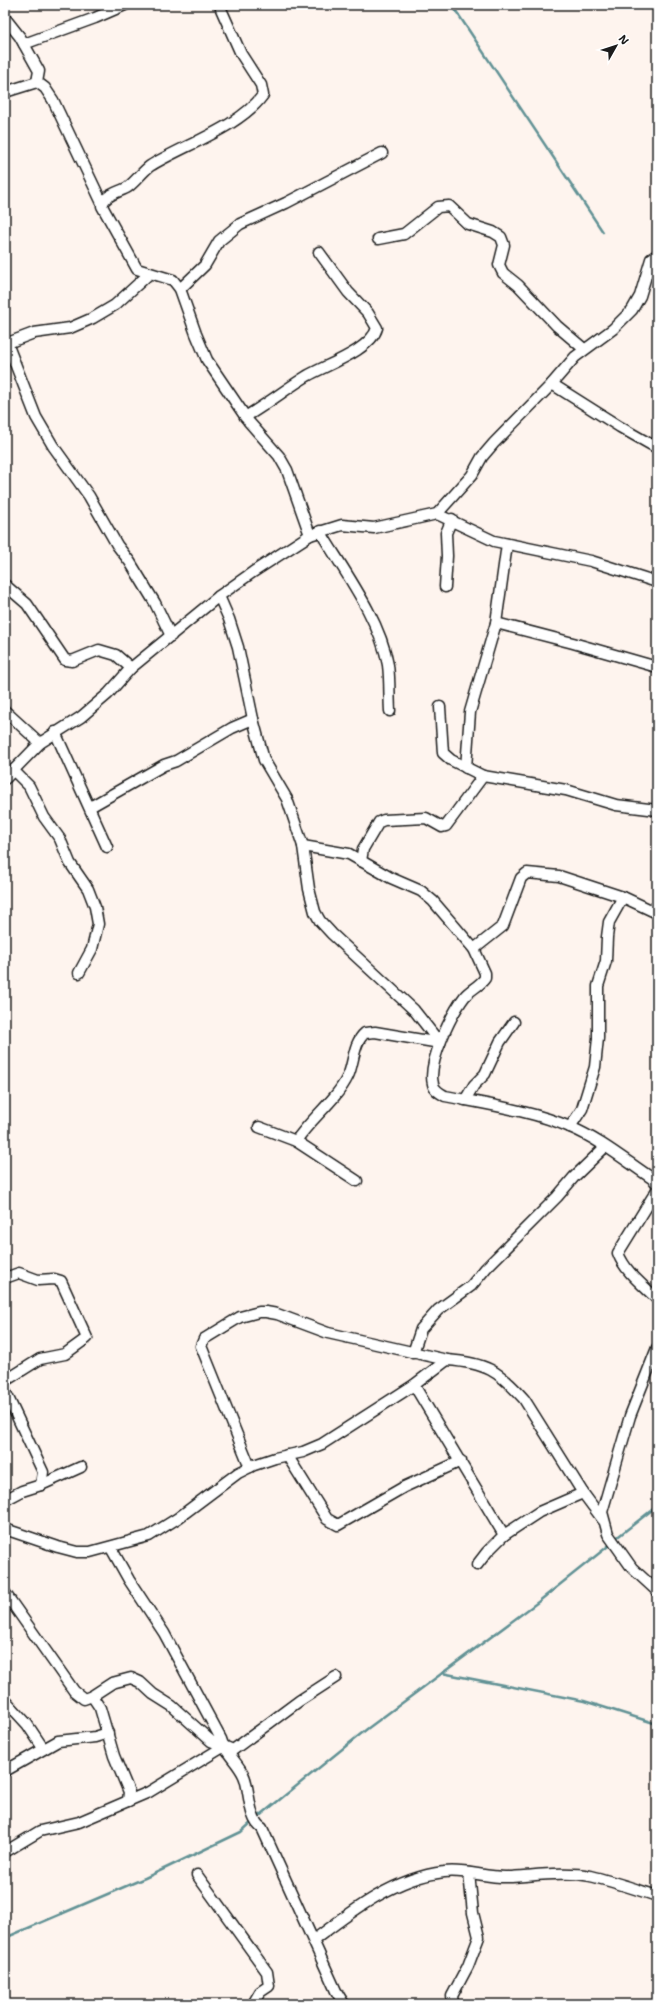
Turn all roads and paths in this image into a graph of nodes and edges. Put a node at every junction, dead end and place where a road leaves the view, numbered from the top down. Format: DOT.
graph roads {
  1 [pos="125,5"];
  2 [pos="221,9"];
  3 [pos="5,18"];
  4 [pos="24,44"];
  5 [pos="37,82"];
  6 [pos="5,92"];
  7 [pos="382,153"];
  8 [pos="102,203"];
  9 [pos="378,239"];
  10 [pos="319,252"];
  11 [pos="657,255"];
  12 [pos="149,274"];
  13 [pos="180,289"];
  14 [pos="6,344"];
  15 [pos="584,349"];
  16 [pos="552,384"];
  17 [pos="245,417"];
  18 [pos="657,448"];
  19 [pos="437,514"];
  20 [pos="452,519"];
  21 [pos="315,533"];
  22 [pos="507,544"];
  23 [pos="657,582"];
  24 [pos="5,585"];
  25 [pos="444,587"];
  26 [pos="219,596"];
  27 [pos="496,623"];
  28 [pos="171,636"];
  29 [pos="657,667"];
  30 [pos="131,668"];
  31 [pos="440,707"];
  32 [pos="5,711"];
  33 [pos="390,711"];
  34 [pos="252,719"];
  35 [pos="55,732"];
  36 [pos="40,743"];
  37 [pos="466,768"];
  38 [pos="13,770"];
  39 [pos="483,776"];
  40 [pos="5,779"];
  41 [pos="90,807"];
  42 [pos="657,809"];
  43 [pos="303,846"];
  44 [pos="107,847"];
  45 [pos="361,861"];
  46 [pos="622,897"];
  47 [pos="657,913"];
  48 [pos="474,949"];
  49 [pos="79,973"];
  50 [pos="514,1022"];
  51 [pos="440,1043"];
  52 [pos="464,1100"];
  53 [pos="570,1127"];
  54 [pos="259,1128"];
  55 [pos="296,1141"];
  56 [pos="605,1147"];
  57 [pos="357,1182"];
  58 [pos="657,1184"];
  59 [pos="657,1190"];
  60 [pos="5,1278"];
  61 [pos="657,1299"];
  62 [pos="657,1348"];
  63 [pos="413,1353"];
  64 [pos="447,1360"];
  65 [pos="5,1381"];
  66 [pos="414,1385"];
  67 [pos="5,1391"];
  68 [pos="287,1455"];
  69 [pos="461,1461"];
  70 [pos="81,1467"];
  71 [pos="250,1467"];
  72 [pos="42,1485"];
  73 [pos="583,1493"];
  74 [pos="5,1500"];
  75 [pos="603,1520"];
  76 [pos="5,1529"];
  77 [pos="504,1535"];
  78 [pos="111,1548"];
  79 [pos="476,1565"];
  80 [pos="657,1591"];
  81 [pos="5,1593"];
  82 [pos="336,1677"];
  83 [pos="92,1696"];
  84 [pos="5,1700"];
  85 [pos="108,1733"];
  86 [pos="223,1747"];
  87 [pos="43,1748"];
  88 [pos="5,1771"];
  89 [pos="128,1801"];
  90 [pos="5,1852"];
  91 [pos="469,1874"];
  92 [pos="197,1875"];
  93 [pos="657,1896"];
  94 [pos="314,1940"];
  95 [pos="253,2004"];
  96 [pos="344,2004"];
  97 [pos="453,2004"];
  1 -- 4 [label="street"];
  2 -- 8 [label="street"];
  3 -- 4 [label="street"];
  4 -- 5 [label="street"];
  5 -- 6 [label="street"];
  5 -- 8 [label="street"];
  7 -- 13 [label="street"];
  8 -- 12 [label="street"];
  9 -- 15 [label="street"];
  10 -- 17 [label="street"];
  11 -- 15 [label="street"];
  12 -- 13 [label="street"];
  12 -- 14 [label="street"];
  13 -- 17 [label="street"];
  14 -- 28 [label="street"];
  15 -- 16 [label="street"];
  16 -- 18 [label="street"];
  16 -- 19 [label="street"];
  17 -- 21 [label="street"];
  19 -- 20 [label="street"];
  19 -- 21 [label="street"];
  20 -- 22 [label="street"];
  20 -- 25 [label="street"];
  21 -- 26 [label="street"];
  21 -- 33 [label="street"];
  22 -- 23 [label="street"];
  22 -- 27 [label="street"];
  24 -- 30 [label="street"];
  26 -- 28 [label="street"];
  26 -- 34 [label="street"];
  27 -- 29 [label="street"];
  27 -- 37 [label="street"];
  28 -- 30 [label="street"];
  30 -- 35 [label="street"];
  31 -- 37 [label="street"];
  32 -- 36 [label="street"];
  34 -- 41 [label="street"];
  34 -- 43 [label="street"];
  35 -- 36 [label="street"];
  35 -- 41 [label="street"];
  36 -- 38 [label="street"];
  37 -- 39 [label="street"];
  38 -- 40 [label="street"];
  38 -- 49 [label="street"];
  39 -- 42 [label="street"];
  39 -- 45 [label="street"];
  41 -- 44 [label="street"];
  43 -- 45 [label="street"];
  43 -- 51 [label="street"];
  45 -- 48 [label="street"];
  46 -- 47 [label="street"];
  46 -- 48 [label="street"];
  46 -- 53 [label="street"];
  48 -- 51 [label="street"];
  50 -- 52 [label="street"];
  51 -- 52 [label="street"];
  51 -- 55 [label="street"];
  52 -- 53 [label="street"];
  53 -- 56 [label="street"];
  54 -- 55 [label="street"];
  55 -- 57 [label="street"];
  56 -- 58 [label="street"];
  56 -- 63 [label="street"];
  59 -- 61 [label="street"];
  60 -- 65 [label="street"];
  62 -- 75 [label="street"];
  63 -- 64 [label="street"];
  63 -- 71 [label="street"];
  64 -- 66 [label="street"];
  64 -- 73 [label="street"];
  66 -- 68 [label="street"];
  66 -- 69 [label="street"];
  67 -- 72 [label="street"];
  68 -- 69 [label="street"];
  68 -- 71 [label="street"];
  69 -- 77 [label="street"];
  70 -- 72 [label="street"];
  71 -- 78 [label="street"];
  72 -- 74 [label="street"];
  73 -- 75 [label="street"];
  73 -- 77 [label="street"];
  75 -- 80 [label="street"];
  76 -- 78 [label="street"];
  77 -- 79 [label="street"];
  78 -- 86 [label="street"];
  81 -- 83 [label="street"];
  82 -- 86 [label="street"];
  83 -- 85 [label="street"];
  83 -- 86 [label="street"];
  84 -- 87 [label="street"];
  85 -- 87 [label="street"];
  85 -- 89 [label="street"];
  86 -- 89 [label="street"];
  86 -- 94 [label="street"];
  87 -- 88 [label="street"];
  89 -- 90 [label="street"];
  91 -- 93 [label="street"];
  91 -- 94 [label="street"];
  91 -- 97 [label="street"];
  92 -- 95 [label="street"];
  94 -- 96 [label="street"];
}
